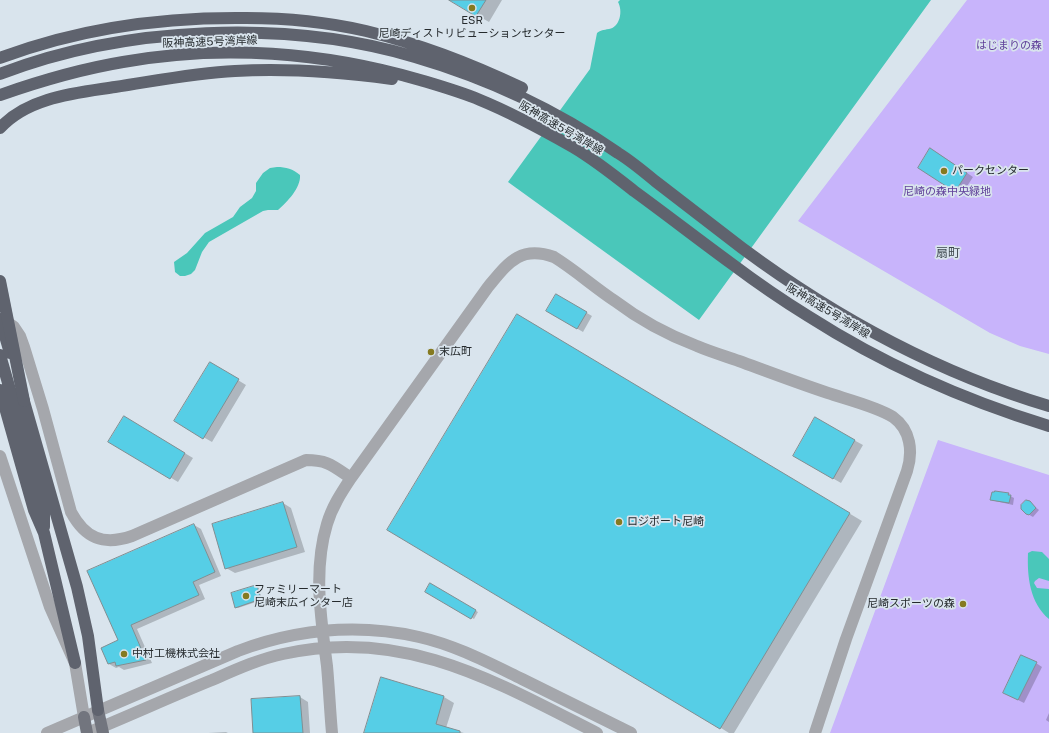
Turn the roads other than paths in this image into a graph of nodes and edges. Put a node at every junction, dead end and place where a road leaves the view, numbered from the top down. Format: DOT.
graph roads {
  1 [pos="0,58"];
  2 [pos="0,74"];
  3 [pos="0,96"];
  4 [pos="479,99"];
  5 [pos="0,128"];
  6 [pos="619,153"];
  7 [pos="0,281"];
  8 [pos="0,318"];
  9 [pos="0,355"];
  10 [pos="0,390"];
  11 [pos="24,401"];
  12 [pos="1049,406"];
  13 [pos="1049,426"];
  14 [pos="0,456"];
  15 [pos="351,478"];
  16 [pos="44,508"];
  17 [pos="322,630"];
  18 [pos="324,647"];
  19 [pos="75,663"];
  20 [pos="98,710"];
  21 [pos="84,717"];
  22 [pos="102,730"];
  23 [pos="47,733"];
  24 [pos="87,733"];
  25 [pos="332,733"];
  26 [pos="596,733"];
  27 [pos="630,733"];
  28 [pos="815,733"];
  1 -- 6 [label="highway"];
  2 -- 6 [label="highway, 阪神高速5号湾岸線"];
  3 -- 4 [label="highway, 阪神高速5号湾岸線"];
  4 -- 5 [label="highway"];
  4 -- 13 [label="highway, 阪神高速5号湾岸線"];
  6 -- 12 [label="highway, 阪神高速5号湾岸線"];
  7 -- 11 [label="highway, bridge"];
  8 -- 11 [label="highway, bridge"];
  8 -- 15 [label="street"];
  9 -- 16 [label="highway"];
  10 -- 16 [label="highway"];
  11 -- 16 [label="highway"];
  14 -- 19 [label="street"];
  15 -- 17 [label="street"];
  15 -- 28 [label="street"];
  16 -- 19 [label="highway"];
  16 -- 20 [label="highway"];
  17 -- 18 [label="street"];
  17 -- 20 [label="street"];
  17 -- 27 [label="street"];
  18 -- 22 [label="street"];
  18 -- 25 [label="street"];
  18 -- 26 [label="street"];
  19 -- 21 [label="street"];
  20 -- 21 [label="street"];
  20 -- 22 [label="main road"];
  21 -- 23 [label="street"];
  21 -- 24 [label="main road"];
  22 -- 24 [label="street"];
}
